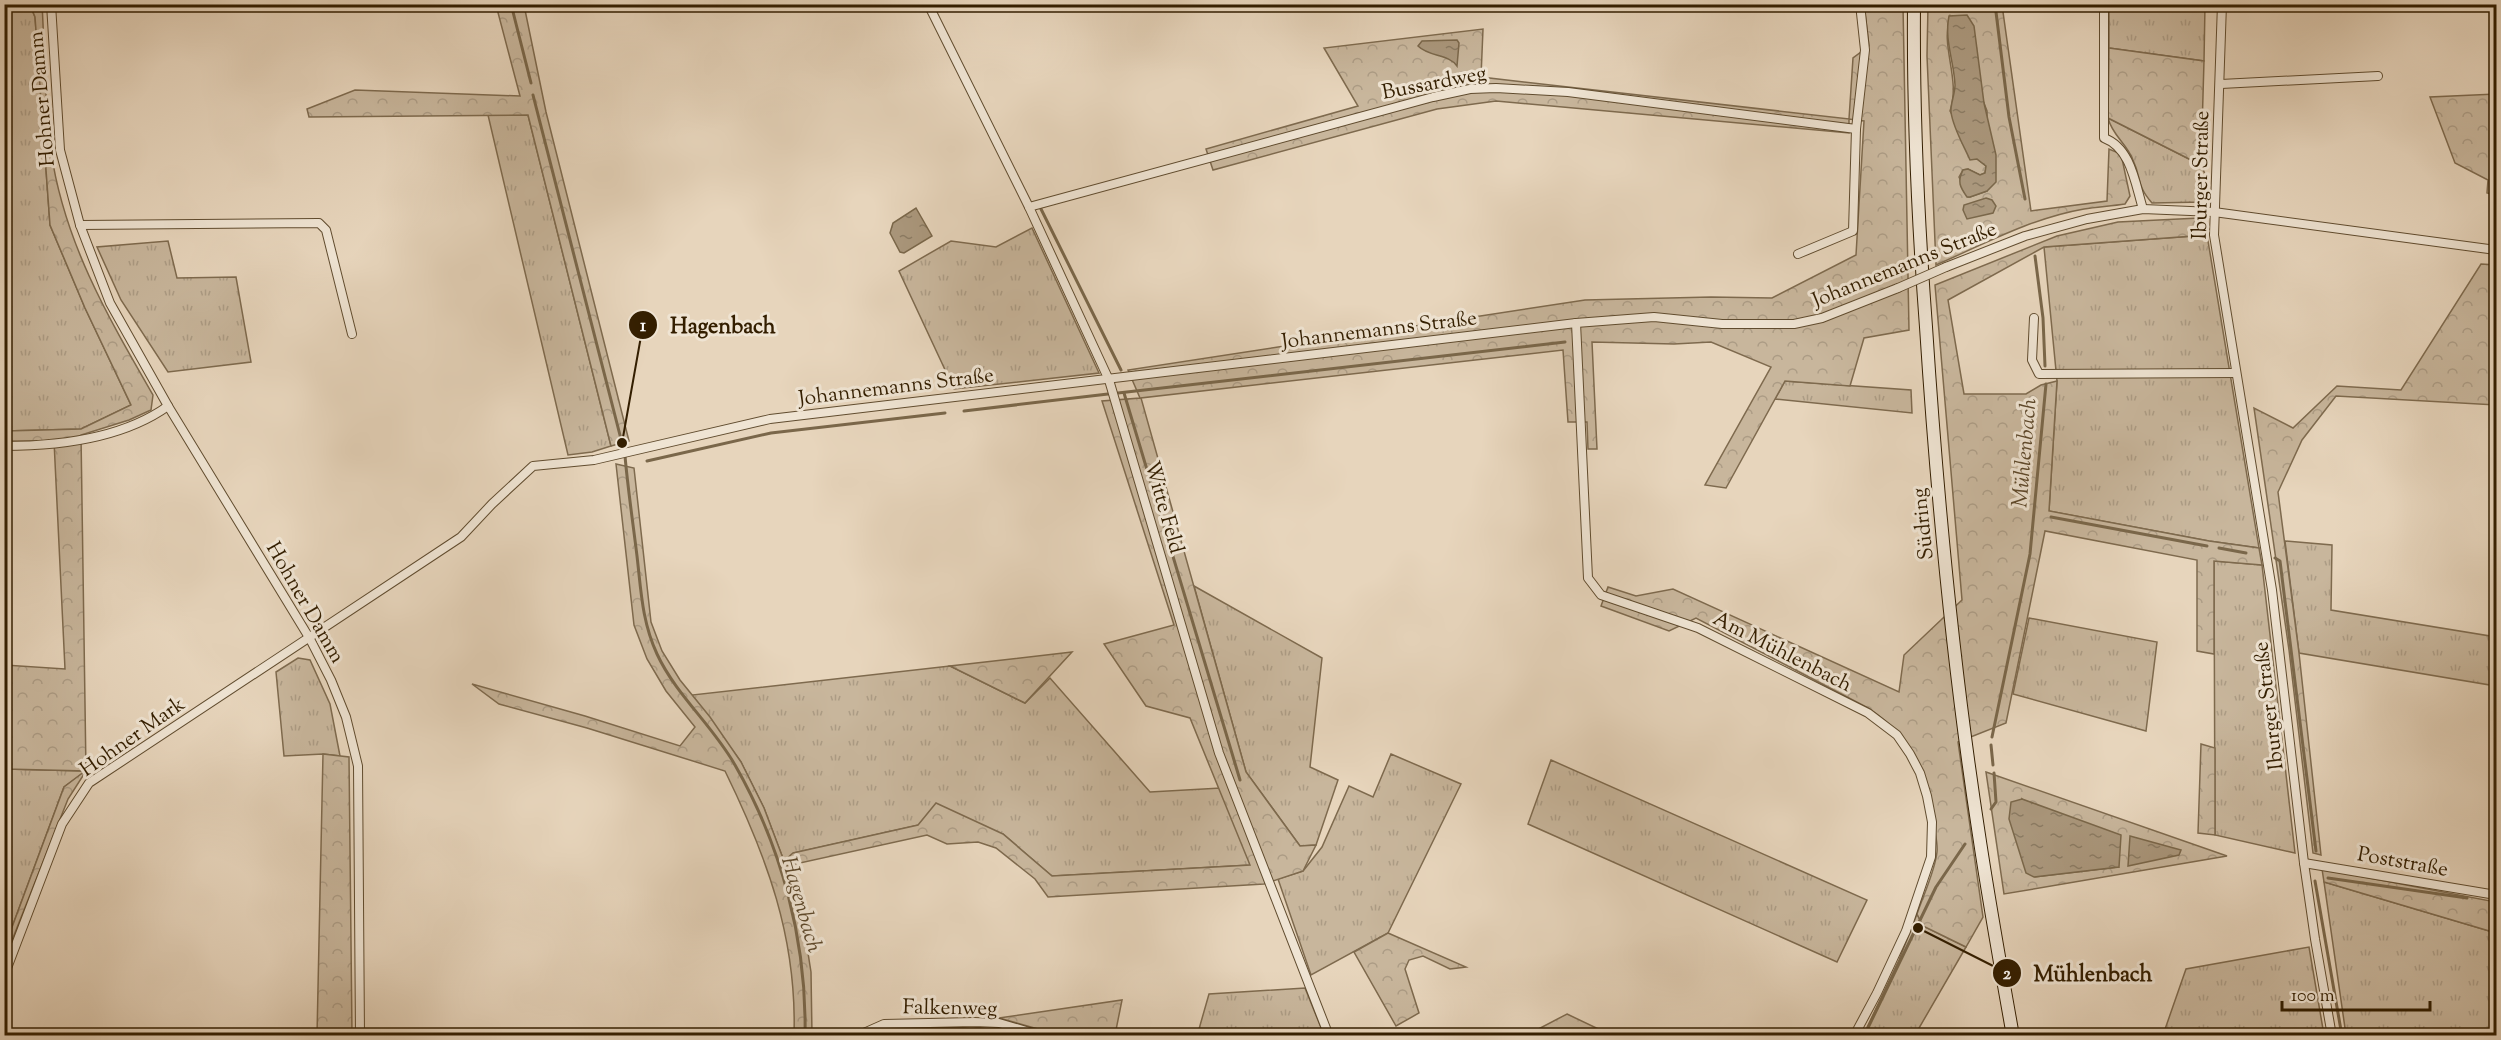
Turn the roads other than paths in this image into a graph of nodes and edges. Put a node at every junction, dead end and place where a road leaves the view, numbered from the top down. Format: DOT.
graph roads {
  1 [pos="51,4"];
  2 [pos="928,4"];
  3 [pos="1860,4"];
  4 [pos="1914,4"];
  5 [pos="2104,4"];
  6 [pos="2222,4"];
  7 [pos="2378,76"];
  8 [pos="2221,84"];
  9 [pos="1856,129"];
  10 [pos="1029,207"];
  11 [pos="2143,209"];
  12 [pos="2214,212"];
  13 [pos="80,225"];
  14 [pos="2496,250"];
  15 [pos="1798,254"];
  16 [pos="2034,318"];
  17 [pos="1576,324"];
  18 [pos="352,334"];
  19 [pos="2236,373"];
  20 [pos="1109,380"];
  21 [pos="168,406"];
  22 [pos="4,446"];
  23 [pos="310,639"];
  24 [pos="2304,862"];
  25 [pos="2496,895"];
  26 [pos="6,970"];
  27 [pos="360,1035"];
  28 [pos="857,1035"];
  29 [pos="1043,1035"];
  30 [pos="1329,1035"];
  31 [pos="1854,1035"];
  32 [pos="2013,1035"];
  33 [pos="2332,1035"];
  1 -- 13 [label="street, Hohner Damm"];
  2 -- 10 [label="street, Witte Feld"];
  3 -- 9 [label="street"];
  4 -- 32 [label="main road, Südring"];
  5 -- 11 [label="street"];
  6 -- 8 [label="street, Iburger Straße"];
  7 -- 8 [label="street, Iburger Straße"];
  8 -- 12 [label="street, Iburger Straße"];
  9 -- 10 [label="street, Bussardweg"];
  9 -- 15 [label="street"];
  10 -- 20 [label="street, Witte Feld"];
  11 -- 12 [label="street, Johannemanns Straße"];
  11 -- 17 [label="street, Johannemanns Straße, bridge"];
  12 -- 14 [label="street, Johannemanns Straße"];
  12 -- 19 [label="street, Iburger Straße"];
  13 -- 18 [label="street"];
  13 -- 21 [label="street, Hohner Damm"];
  16 -- 19 [label="street"];
  17 -- 20 [label="street, Johannemanns Straße"];
  17 -- 31 [label="street, Am Mühlenbach"];
  19 -- 24 [label="street, Iburger Straße"];
  20 -- 23 [label="street, Johannemanns Straße"];
  20 -- 30 [label="street, Witte Feld"];
  21 -- 22 [label="street"];
  21 -- 23 [label="street, Hohner Damm"];
  23 -- 26 [label="street, Hohner Mark"];
  23 -- 27 [label="street, Hohner Damm"];
  24 -- 25 [label="street, Poststraße"];
  24 -- 33 [label="street, Iburger Straße"];
  28 -- 29 [label="street, Falkenweg"];
}
